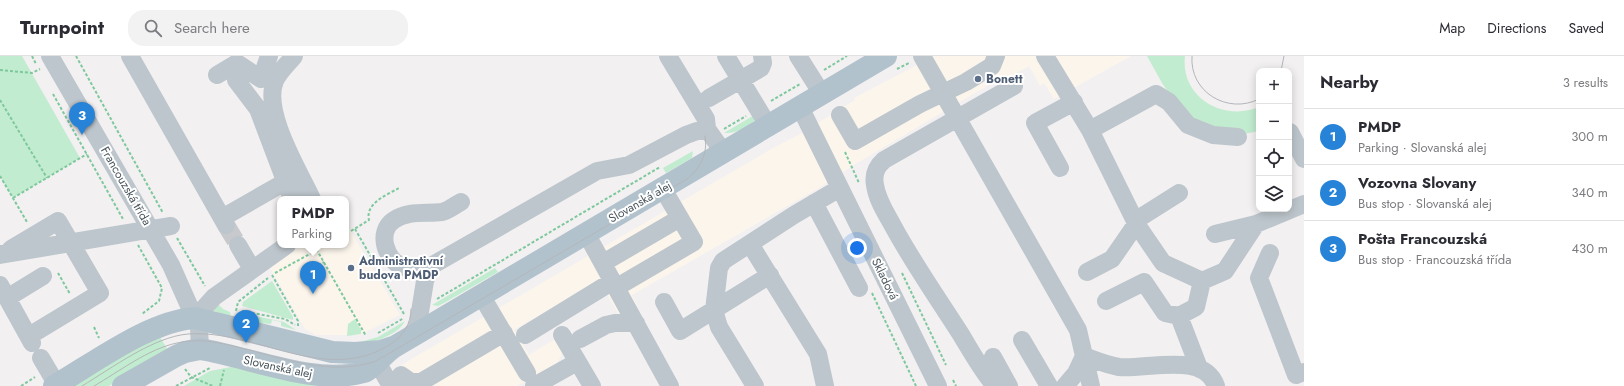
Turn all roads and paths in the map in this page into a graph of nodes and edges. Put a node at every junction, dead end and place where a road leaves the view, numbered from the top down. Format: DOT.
graph roads {
  1 [pos="32,56"];
  2 [pos="76,56"];
  3 [pos="269,56"];
  4 [pos="294,56"];
  5 [pos="668,56"];
  6 [pos="726,56"];
  7 [pos="762,56"];
  8 [pos="798,56"];
  9 [pos="886,56"];
  10 [pos="922,56"];
  11 [pos="996,56"];
  12 [pos="1045,56"];
  13 [pos="132,57"];
  14 [pos="48,62"];
  15 [pos="0,70"];
  16 [pos="253,74"];
  17 [pos="217,75"];
  18 [pos="43,76"];
  19 [pos="740,80"];
  20 [pos="1014,86"];
  21 [pos="50,89"];
  22 [pos="822,94"];
  23 [pos="943,94"];
  24 [pos="709,98"];
  25 [pos="0,100"];
  26 [pos="1074,102"];
  27 [pos="800,107"];
  28 [pos="840,115"];
  29 [pos="763,118"];
  30 [pos="957,118"];
  31 [pos="1090,130"];
  32 [pos="1292,136"];
  33 [pos="1238,137"];
  34 [pos="715,140"];
  35 [pos="87,154"];
  36 [pos="1304,159"];
  37 [pos="663,165"];
  38 [pos="1060,168"];
  39 [pos="47,178"];
  40 [pos="285,182"];
  41 [pos="399,188"];
  42 [pos="840,188"];
  43 [pos="663,189"];
  44 [pos="1179,193"];
  45 [pos="291,196"];
  46 [pos="311,196"];
  47 [pos="13,198"];
  48 [pos="461,202"];
  49 [pos="814,203"];
  50 [pos="1304,204"];
  51 [pos="680,218"];
  52 [pos="124,220"];
  53 [pos="1256,224"];
  54 [pos="1137,225"];
  55 [pos="167,226"];
  56 [pos="355,229"];
  57 [pos="350,231"];
  58 [pos="586,233"];
  59 [pos="1216,234"];
  60 [pos="135,240"];
  61 [pos="750,244"];
  62 [pos="238,245"];
  63 [pos="283,248"];
  64 [pos="318,250"];
  65 [pos="1270,253"];
  66 [pos="0,255"];
  67 [pos="324,262"];
  68 [pos="603,262"];
  69 [pos="431,266"];
  70 [pos="314,268"];
  71 [pos="252,269"];
  72 [pos="196,271"];
  73 [pos="1088,272"];
  74 [pos="272,275"];
  75 [pos="770,275"];
  76 [pos="43,276"];
  77 [pos="1202,281"];
  78 [pos="615,284"];
  79 [pos="859,288"];
  80 [pos="4,292"];
  81 [pos="482,295"];
  82 [pos="1106,301"];
  83 [pos="664,302"];
  84 [pos="400,306"];
  85 [pos="396,308"];
  86 [pos="149,310"];
  87 [pos="714,310"];
  88 [pos="412,311"];
  89 [pos="1179,316"];
  90 [pos="195,318"];
  91 [pos="234,319"];
  92 [pos="636,323"];
  93 [pos="94,327"];
  94 [pos="504,333"];
  95 [pos="525,335"];
  96 [pos="562,335"];
  97 [pos="99,338"];
  98 [pos="580,339"];
  99 [pos="1022,340"];
  100 [pos="380,344"];
  101 [pos="196,349"];
  102 [pos="1084,356"];
  103 [pos="993,357"];
  104 [pos="41,358"];
  105 [pos="226,361"];
  106 [pos="577,362"];
  107 [pos="1199,368"];
  108 [pos="1304,372"];
  109 [pos="531,379"];
  110 [pos="400,382"];
  111 [pos="56,385"];
  112 [pos="123,386"];
  113 [pos="176,386"];
  114 [pos="213,386"];
  115 [pos="220,386"];
  116 [pos="592,386"];
  117 [pos="670,386"];
  118 [pos="755,386"];
  119 [pos="825,386"];
  120 [pos="938,386"];
  121 [pos="995,386"];
  122 [pos="1009,386"];
  123 [pos="1049,386"];
  124 [pos="1065,386"];
  125 [pos="1091,386"];
  126 [pos="1216,386"];
  1 -- 14 [label="path"];
  2 -- 55 [label="path"];
  3 -- 16 [label="street"];
  4 -- 46 [label="street"];
  5 -- 34 [label="street"];
  6 -- 19 [label="street"];
  7 -- 19 [label="street"];
  8 -- 22 [label="street"];
  9 -- 22 [label="main road, Slovanská alej"];
  10 -- 23 [label="street"];
  11 -- 23 [label="street"];
  12 -- 26 [label="street"];
  13 -- 40 [label="street"];
  14 -- 15 [label="path"];
  14 -- 18 [label="path"];
  14 -- 90 [label="street, Francouzská třída"];
  16 -- 17 [label="street"];
  16 -- 40 [label="street"];
  19 -- 24 [label="street"];
  19 -- 29 [label="street"];
  20 -- 30 [label="street"];
  21 -- 35 [label="path"];
  22 -- 27 [label="main road, Slovanská alej"];
  23 -- 28 [label="street"];
  23 -- 30 [label="street"];
  25 -- 39 [label="path"];
  26 -- 31 [label="street"];
  26 -- 38 [label="street"];
  27 -- 29 [label="main road, Slovanská alej"];
  27 -- 42 [label="street, Skladová"];
  29 -- 34 [label="main road, Slovanská alej"];
  29 -- 34 [label="path"];
  30 -- 102 [label="street"];
  30 -- 121 [label="street"];
  31 -- 33 [label="street"];
  31 -- 54 [label="street"];
  32 -- 36 [label="street"];
  34 -- 43 [label="main road, Slovanská alej"];
  34 -- 69 [label="street"];
  35 -- 39 [label="path"];
  35 -- 52 [label="path"];
  37 -- 88 [label="path"];
  39 -- 47 [label="path"];
  40 -- 45 [label="street"];
  41 -- 56 [label="path"];
  42 -- 49 [label="street"];
  42 -- 120 [label="street, Skladová"];
  43 -- 51 [label="street"];
  43 -- 58 [label="main road, Slovanská alej"];
  44 -- 54 [label="street"];
  48 -- 69 [label="street"];
  49 -- 61 [label="street"];
  49 -- 79 [label="street"];
  50 -- 53 [label="street"];
  51 -- 68 [label="street"];
  51 -- 78 [label="street"];
  53 -- 59 [label="street"];
  53 -- 77 [label="street"];
  54 -- 73 [label="street"];
  54 -- 77 [label="street"];
  55 -- 66 [label="street"];
  55 -- 72 [label="path"];
  56 -- 57 [label="path"];
  56 -- 84 [label="path"];
  58 -- 68 [label="street"];
  58 -- 81 [label="main road, Slovanská alej"];
  60 -- 86 [label="path"];
  61 -- 75 [label="street"];
  61 -- 87 [label="street"];
  62 -- 71 [label="street"];
  63 -- 71 [label="street"];
  64 -- 67 [label="path"];
  64 -- 74 [label="path"];
  65 -- 108 [label="street"];
  66 -- 80 [label="street"];
  67 -- 70 [label="path"];
  67 -- 100 [label="path"];
  68 -- 78 [label="street"];
  69 -- 88 [label="street"];
  71 -- 90 [label="street"];
  74 -- 91 [label="path"];
  74 -- 91 [label="path"];
  75 -- 87 [label="street"];
  75 -- 119 [label="street"];
  76 -- 80 [label="street"];
  77 -- 89 [label="street"];
  78 -- 92 [label="street"];
  78 -- 95 [label="street"];
  81 -- 94 [label="street"];
  81 -- 100 [label="main road, Slovanská alej"];
  82 -- 89 [label="street"];
  83 -- 87 [label="street"];
  84 -- 85 [label="path"];
  84 -- 88 [label="path"];
  87 -- 118 [label="street"];
  88 -- 100 [label="path"];
  88 -- 100 [label="street"];
  89 -- 107 [label="street"];
  90 -- 91 [label="main road, Slovanská alej"];
  90 -- 101 [label="street"];
  90 -- 111 [label="main road, Slovanská alej"];
  91 -- 100 [label="main road, Slovanská alej"];
  92 -- 98 [label="street"];
  92 -- 117 [label="street"];
  93 -- 97 [label="path"];
  94 -- 109 [label="street"];
  94 -- 110 [label="street"];
  96 -- 106 [label="street"];
  99 -- 123 [label="street"];
  100 -- 101 [label="street"];
  100 -- 105 [label="main road, Slovanská alej"];
  100 -- 110 [label="street"];
  101 -- 105 [label="main road, Slovanská alej"];
  101 -- 112 [label="main road"];
  102 -- 107 [label="street"];
  102 -- 124 [label="street"];
  102 -- 125 [label="street"];
  103 -- 122 [label="street"];
  104 -- 111 [label="street"];
  105 -- 115 [label="path"];
  106 -- 109 [label="street"];
  106 -- 116 [label="street"];
  107 -- 126 [label="street"];
  113 -- 114 [label="path"];
}
